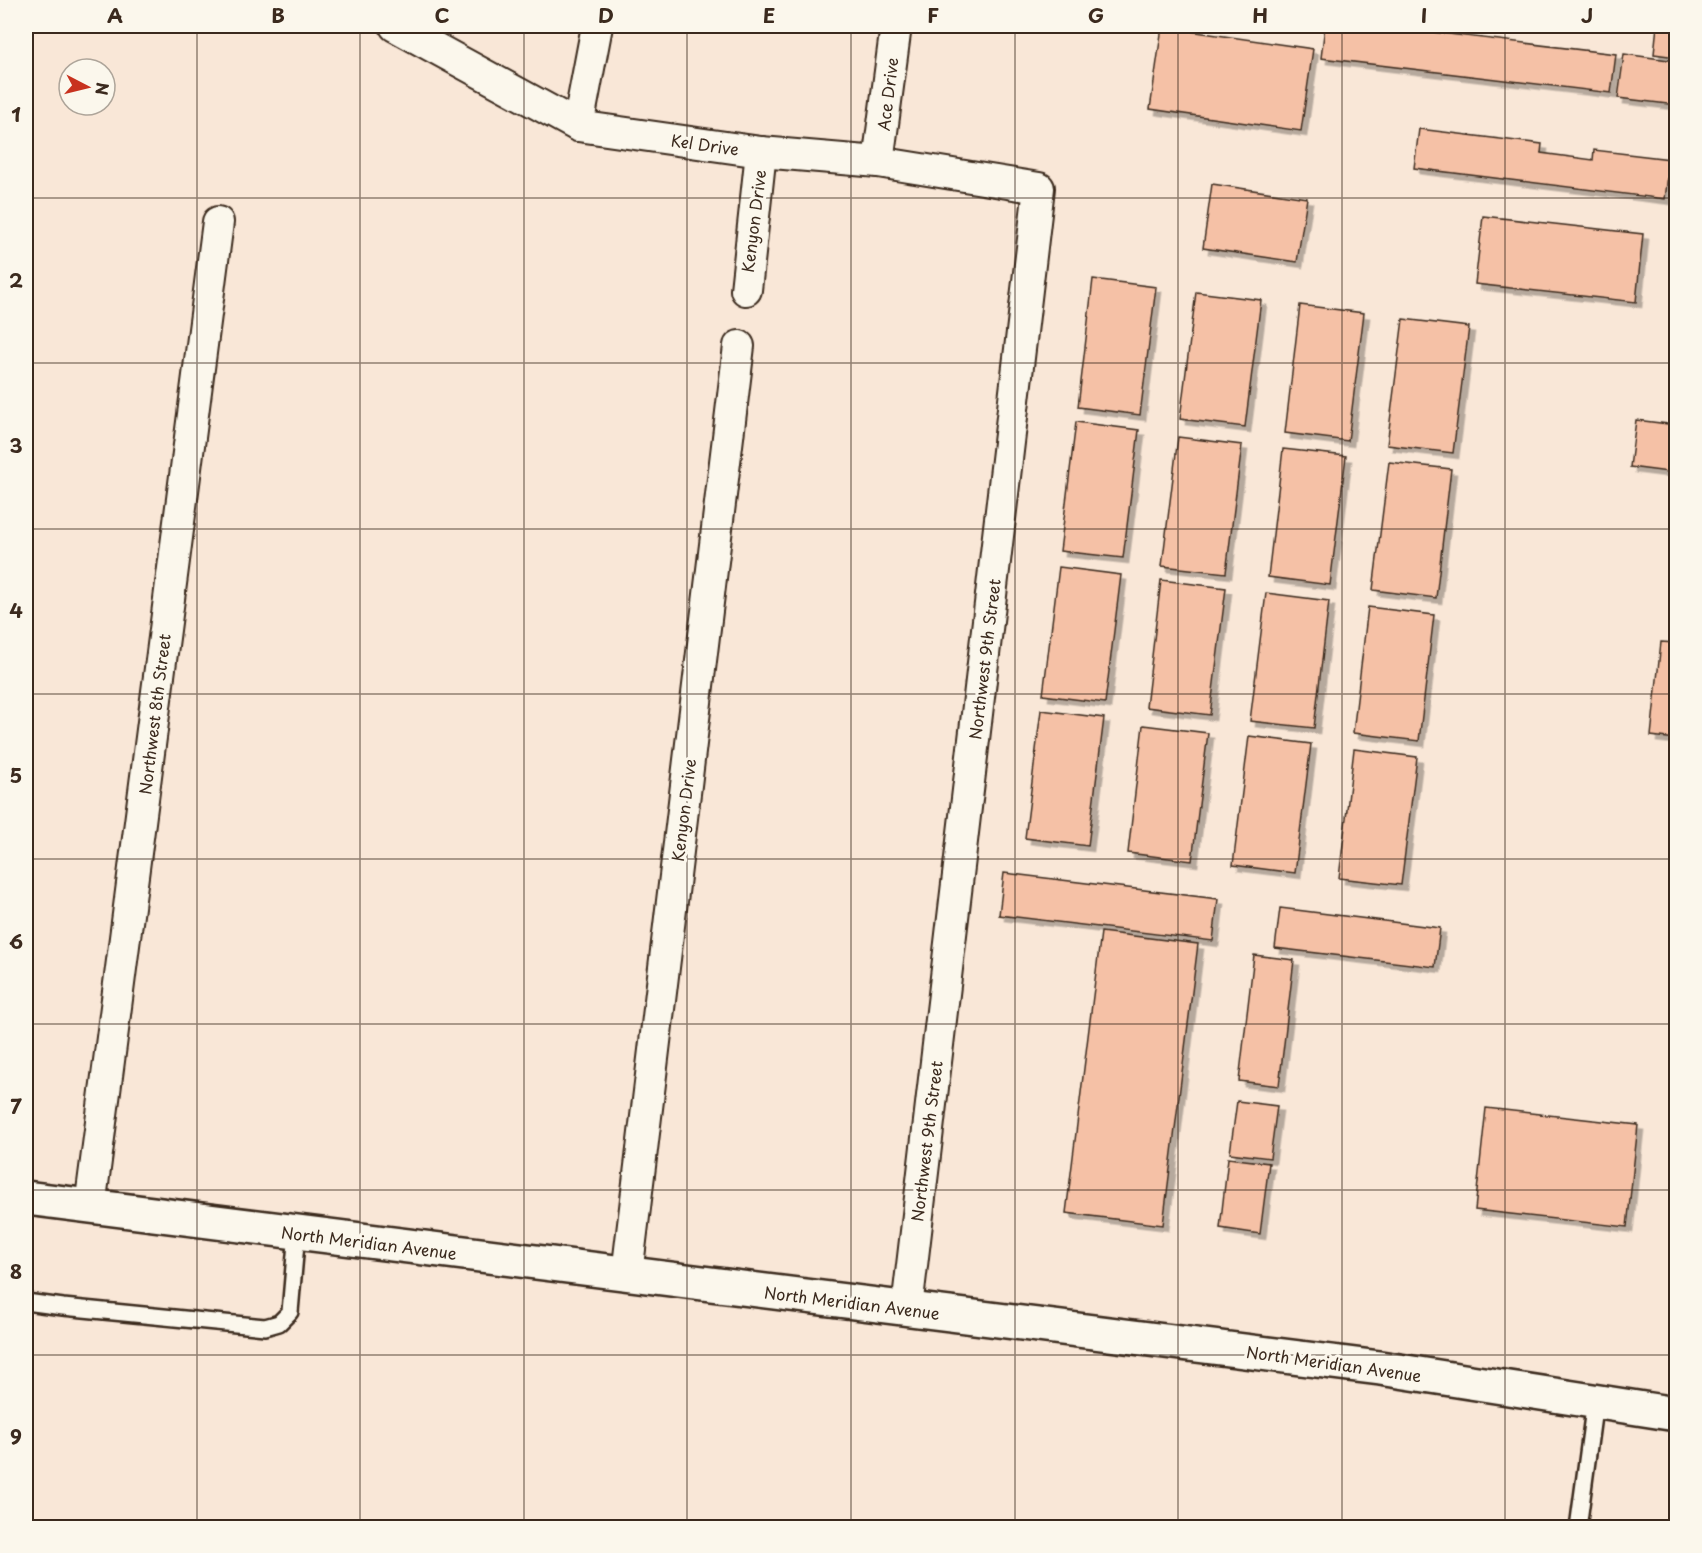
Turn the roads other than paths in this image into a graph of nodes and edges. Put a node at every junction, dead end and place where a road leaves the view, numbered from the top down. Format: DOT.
graph roads {
  1 [pos="395,26"];
  2 [pos="597,26"];
  3 [pos="896,26"];
  4 [pos="578,126"];
  5 [pos="761,152"];
  6 [pos="878,162"];
  7 [pos="1040,188"];
  8 [pos="218,222"];
  9 [pos="746,290"];
  10 [pos="739,346"];
  11 [pos="26,1198"];
  12 [pos="90,1207"];
  13 [pos="297,1232"];
  14 [pos="627,1274"];
  15 [pos="26,1302"];
  16 [pos="907,1308"];
  17 [pos="1595,1401"];
  18 [pos="1677,1414"];
  19 [pos="1578,1527"];
  1 -- 4 [label="street, Kel Drive"];
  2 -- 4 [label="street"];
  3 -- 6 [label="street, Ace Drive"];
  4 -- 5 [label="street, Kel Drive"];
  5 -- 6 [label="street, Kel Drive"];
  5 -- 9 [label="street, Kenyon Drive"];
  6 -- 7 [label="street, Kel Drive"];
  7 -- 16 [label="street, Northwest 9th Street"];
  8 -- 12 [label="street, Northwest 8th Street"];
  10 -- 14 [label="street, Kenyon Drive"];
  11 -- 12 [label="main road, North Meridian Avenue"];
  12 -- 13 [label="main road, North Meridian Avenue"];
  13 -- 14 [label="main road, North Meridian Avenue"];
  13 -- 15 [label="lane"];
  14 -- 16 [label="main road, North Meridian Avenue"];
  16 -- 17 [label="main road, North Meridian Avenue"];
  17 -- 18 [label="main road, North Meridian Avenue"];
  17 -- 19 [label="lane"];
}
